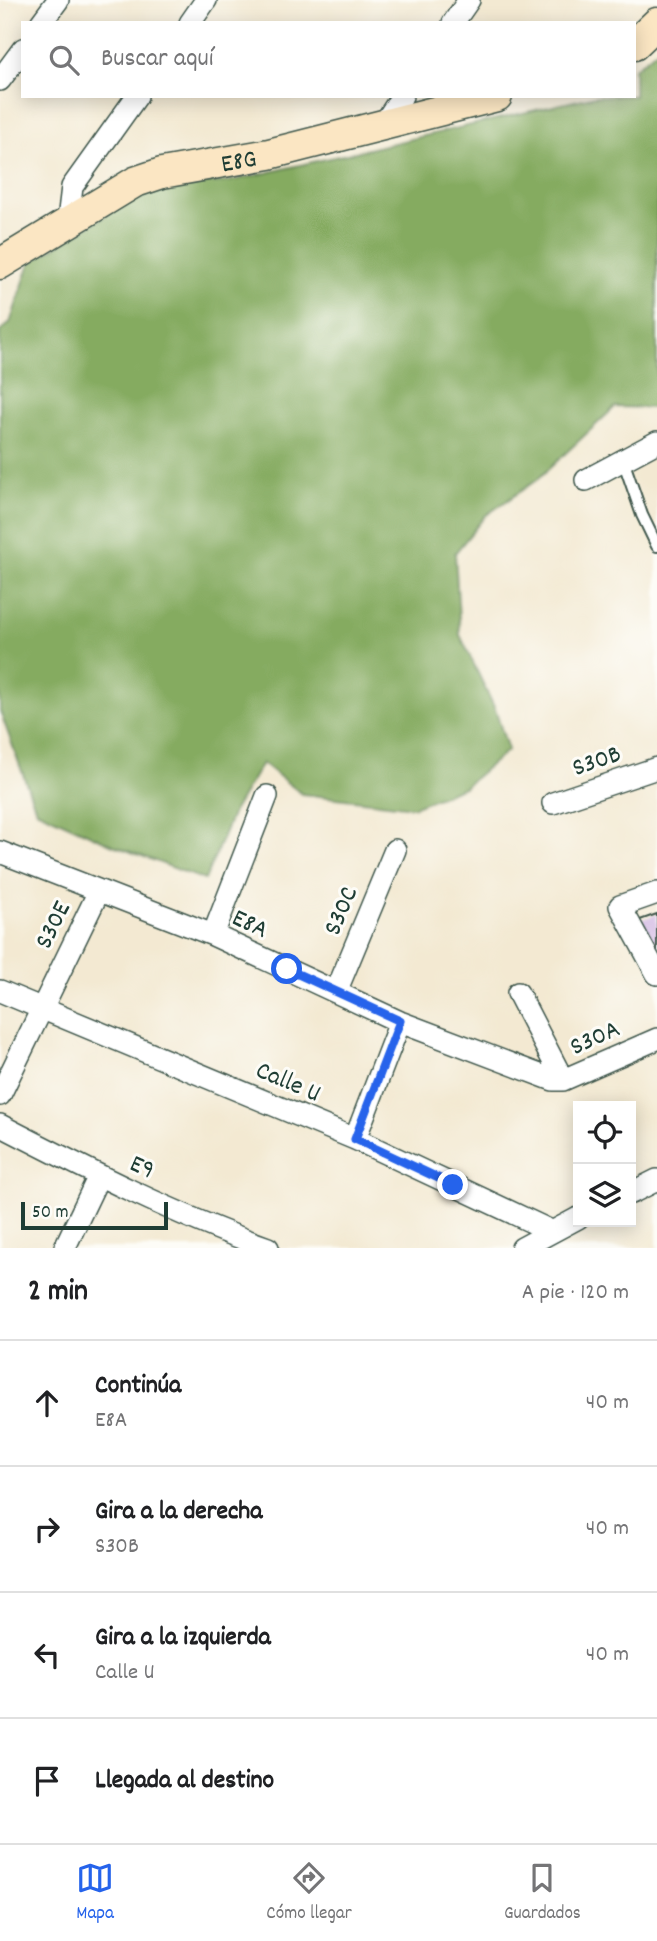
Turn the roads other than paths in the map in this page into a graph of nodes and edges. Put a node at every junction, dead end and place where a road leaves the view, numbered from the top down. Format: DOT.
graph roads {
  1 [pos="58,0"];
  2 [pos="206,0"];
  3 [pos="469,0"];
  4 [pos="42,21"];
  5 [pos="191,21"];
  6 [pos="454,21"];
  7 [pos="657,23"];
  8 [pos="636,43"];
  9 [pos="21,52"];
  10 [pos="0,80"];
  11 [pos="136,98"];
  12 [pos="401,98"];
  13 [pos="490,98"];
  14 [pos="380,128"];
  15 [pos="68,220"];
  16 [pos="0,264"];
  17 [pos="657,442"];
  18 [pos="623,460"];
  19 [pos="586,481"];
  20 [pos="657,547"];
  21 [pos="657,768"];
  22 [pos="267,796"];
  23 [pos="553,803"];
  24 [pos="395,850"];
  25 [pos="0,852"];
  26 [pos="99,891"];
  27 [pos="657,893"];
  28 [pos="213,935"];
  29 [pos="657,974"];
  30 [pos="0,991"];
  31 [pos="336,992"];
  32 [pos="518,993"];
  33 [pos="41,1007"];
  34 [pos="400,1021"];
  35 [pos="657,1039"];
  36 [pos="558,1080"];
  37 [pos="0,1095"];
  38 [pos="0,1125"];
  39 [pos="355,1139"];
  40 [pos="99,1176"];
  41 [pos="657,1180"];
  42 [pos="636,1190"];
  43 [pos="573,1220"];
  44 [pos="551,1231"];
  45 [pos="216,1240"];
  46 [pos="65,1247"];
  47 [pos="268,1248"];
  48 [pos="522,1248"];
  1 -- 4 [label="street"];
  2 -- 5 [label="street"];
  3 -- 6 [label="street"];
  7 -- 8 [label="street"];
  9 -- 10 [label="street"];
  11 -- 15 [label="street"];
  12 -- 14 [label="street"];
  13 -- 14 [label="street, E8G"];
  14 -- 15 [label="street, E8G"];
  15 -- 16 [label="street, E8G"];
  17 -- 18 [label="street"];
  18 -- 19 [label="street"];
  18 -- 20 [label="lane"];
  21 -- 23 [label="street, S30B"];
  22 -- 28 [label="street"];
  24 -- 31 [label="street, S30C"];
  25 -- 26 [label="street, E8A"];
  26 -- 28 [label="street, E8A"];
  26 -- 33 [label="street, S30E"];
  27 -- 29 [label="street"];
  28 -- 31 [label="street, E8A"];
  30 -- 33 [label="street, Calle U"];
  31 -- 34 [label="street, E8A"];
  32 -- 36 [label="street"];
  33 -- 37 [label="street, S30E"];
  33 -- 39 [label="street, Calle U"];
  34 -- 36 [label="street, E8A"];
  34 -- 39 [label="street"];
  35 -- 36 [label="street, S30A"];
  38 -- 40 [label="street, E9"];
  39 -- 44 [label="street, Calle U"];
  40 -- 45 [label="street, E9"];
  40 -- 46 [label="street"];
  41 -- 42 [label="street"];
  43 -- 44 [label="street"];
  44 -- 48 [label="street"];
  45 -- 47 [label="street, E9"];
}
